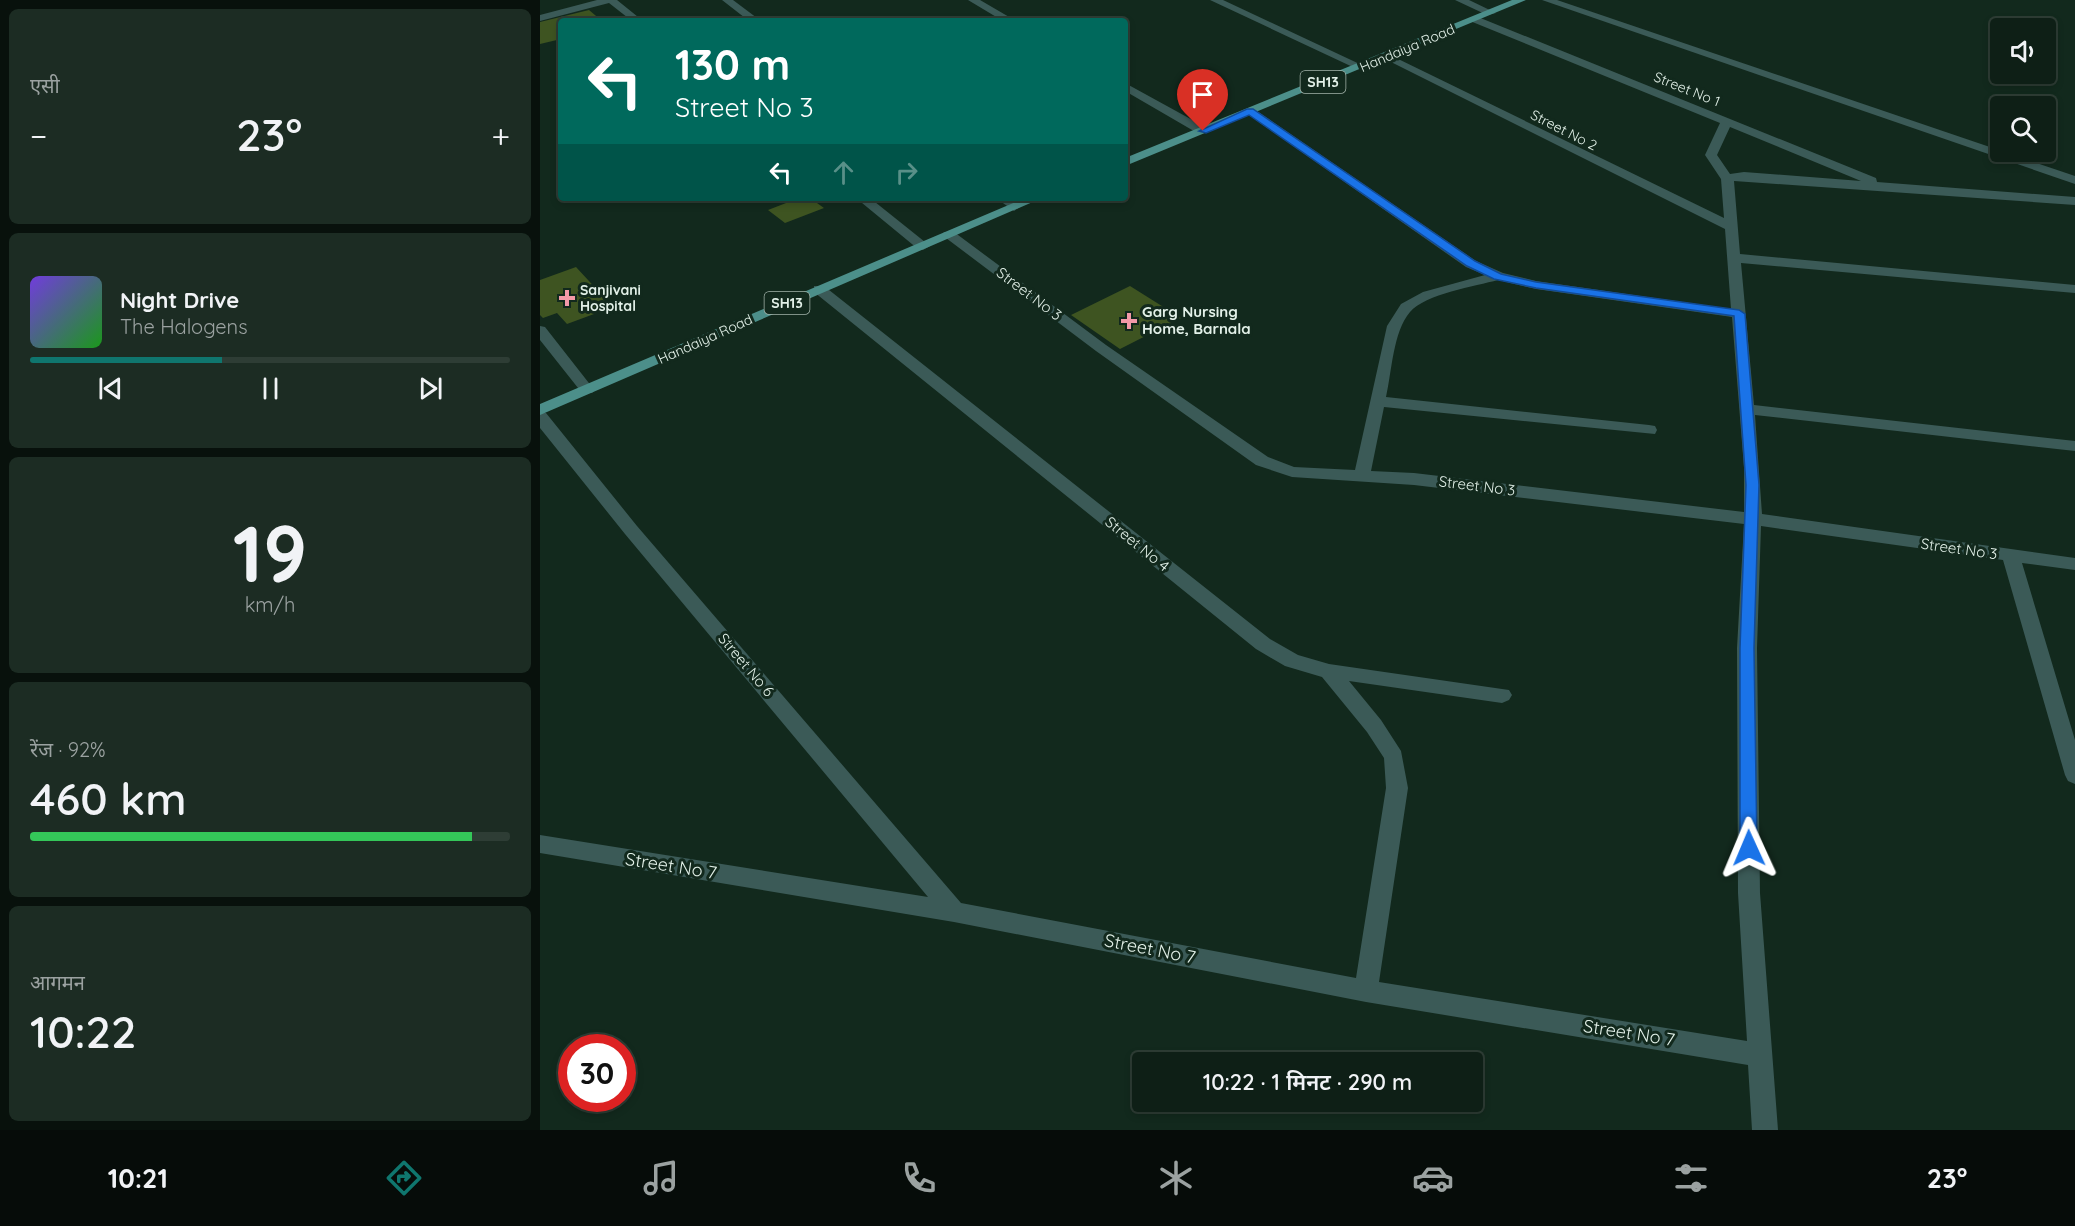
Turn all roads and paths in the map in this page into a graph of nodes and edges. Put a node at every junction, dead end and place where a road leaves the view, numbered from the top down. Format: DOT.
graph roads {
  1 [pos="610,0"];
  2 [pos="727,0"];
  3 [pos="973,0"];
  4 [pos="1215,0"];
  5 [pos="1460,0"];
  6 [pos="1521,0"];
  7 [pos="1547,0"];
  8 [pos="1491,13"];
  9 [pos="540,18"];
  10 [pos="634,18"];
  11 [pos="752,18"];
  12 [pos="1006,18"];
  13 [pos="1474,19"];
  14 [pos="1386,57"];
  15 [pos="1361,67"];
  16 [pos="1128,88"];
  17 [pos="1250,111"];
  18 [pos="1727,122"];
  19 [pos="1203,131"];
  20 [pos="1128,161"];
  21 [pos="1727,178"];
  22 [pos="2075,180"];
  23 [pos="1887,188"];
  24 [pos="866,201"];
  25 [pos="2075,201"];
  26 [pos="1008,202"];
  27 [pos="1731,227"];
  28 [pos="949,235"];
  29 [pos="923,246"];
  30 [pos="1735,258"];
  31 [pos="1498,276"];
  32 [pos="819,289"];
  33 [pos="2075,290"];
  34 [pos="1739,314"];
  35 [pos="540,330"];
  36 [pos="587,390"];
  37 [pos="1378,401"];
  38 [pos="1746,409"];
  39 [pos="540,410"];
  40 [pos="540,417"];
  41 [pos="1649,430"];
  42 [pos="2075,446"];
  43 [pos="1362,474"];
  44 [pos="1753,519"];
  45 [pos="2011,557"];
  46 [pos="2075,564"];
  47 [pos="1329,671"];
  48 [pos="1502,695"];
  49 [pos="2075,775"];
  50 [pos="540,844"];
  51 [pos="954,912"];
  52 [pos="1366,991"];
  53 [pos="1760,1055"];
  54 [pos="1766,1130"];
  1 -- 9 [label="street"];
  1 -- 10 [label="street"];
  2 -- 11 [label="street"];
  3 -- 12 [label="street"];
  4 -- 15 [label="street"];
  5 -- 8 [label="street"];
  6 -- 8 [label="main road, Handaiya Road / SH13"];
  7 -- 22 [label="street"];
  8 -- 13 [label="main road, Handaiya Road / SH13"];
  13 -- 14 [label="main road, Handaiya Road / SH13"];
  13 -- 18 [label="street, Street No 1"];
  14 -- 15 [label="main road, Handaiya Road / SH13"];
  14 -- 27 [label="street, Street No 2"];
  15 -- 17 [label="main road, Handaiya Road / SH13"];
  16 -- 19 [label="street"];
  17 -- 19 [label="main road, Handaiya Road / SH13"];
  17 -- 31 [label="street"];
  18 -- 21 [label="street"];
  18 -- 23 [label="street, Street No 1"];
  19 -- 20 [label="main road, Handaiya Road / SH13"];
  21 -- 23 [label="street"];
  21 -- 27 [label="street"];
  23 -- 25 [label="street"];
  24 -- 29 [label="street"];
  26 -- 28 [label="main road, Handaiya Road / SH13"];
  27 -- 30 [label="street"];
  28 -- 29 [label="main road, Handaiya Road / SH13"];
  28 -- 43 [label="street, Street No 3"];
  29 -- 32 [label="main road, Handaiya Road / SH13"];
  30 -- 33 [label="street"];
  30 -- 34 [label="street"];
  31 -- 34 [label="street"];
  31 -- 37 [label="street"];
  32 -- 36 [label="main road, Handaiya Road / SH13"];
  32 -- 47 [label="street, Street No 4"];
  34 -- 38 [label="street"];
  35 -- 36 [label="street"];
  36 -- 39 [label="main road, Handaiya Road / SH13"];
  37 -- 41 [label="street"];
  37 -- 43 [label="street"];
  38 -- 42 [label="street"];
  38 -- 44 [label="street"];
  40 -- 51 [label="street, Street No 6"];
  43 -- 44 [label="street, Street No 3"];
  44 -- 45 [label="street, Street No 3"];
  44 -- 53 [label="street"];
  45 -- 46 [label="street, Street No 3"];
  45 -- 49 [label="street"];
  47 -- 48 [label="street, Street No 4"];
  47 -- 52 [label="street"];
  50 -- 51 [label="street, Street No 7"];
  51 -- 52 [label="street, Street No 7"];
  52 -- 53 [label="street, Street No 7"];
  53 -- 54 [label="street"];
}
